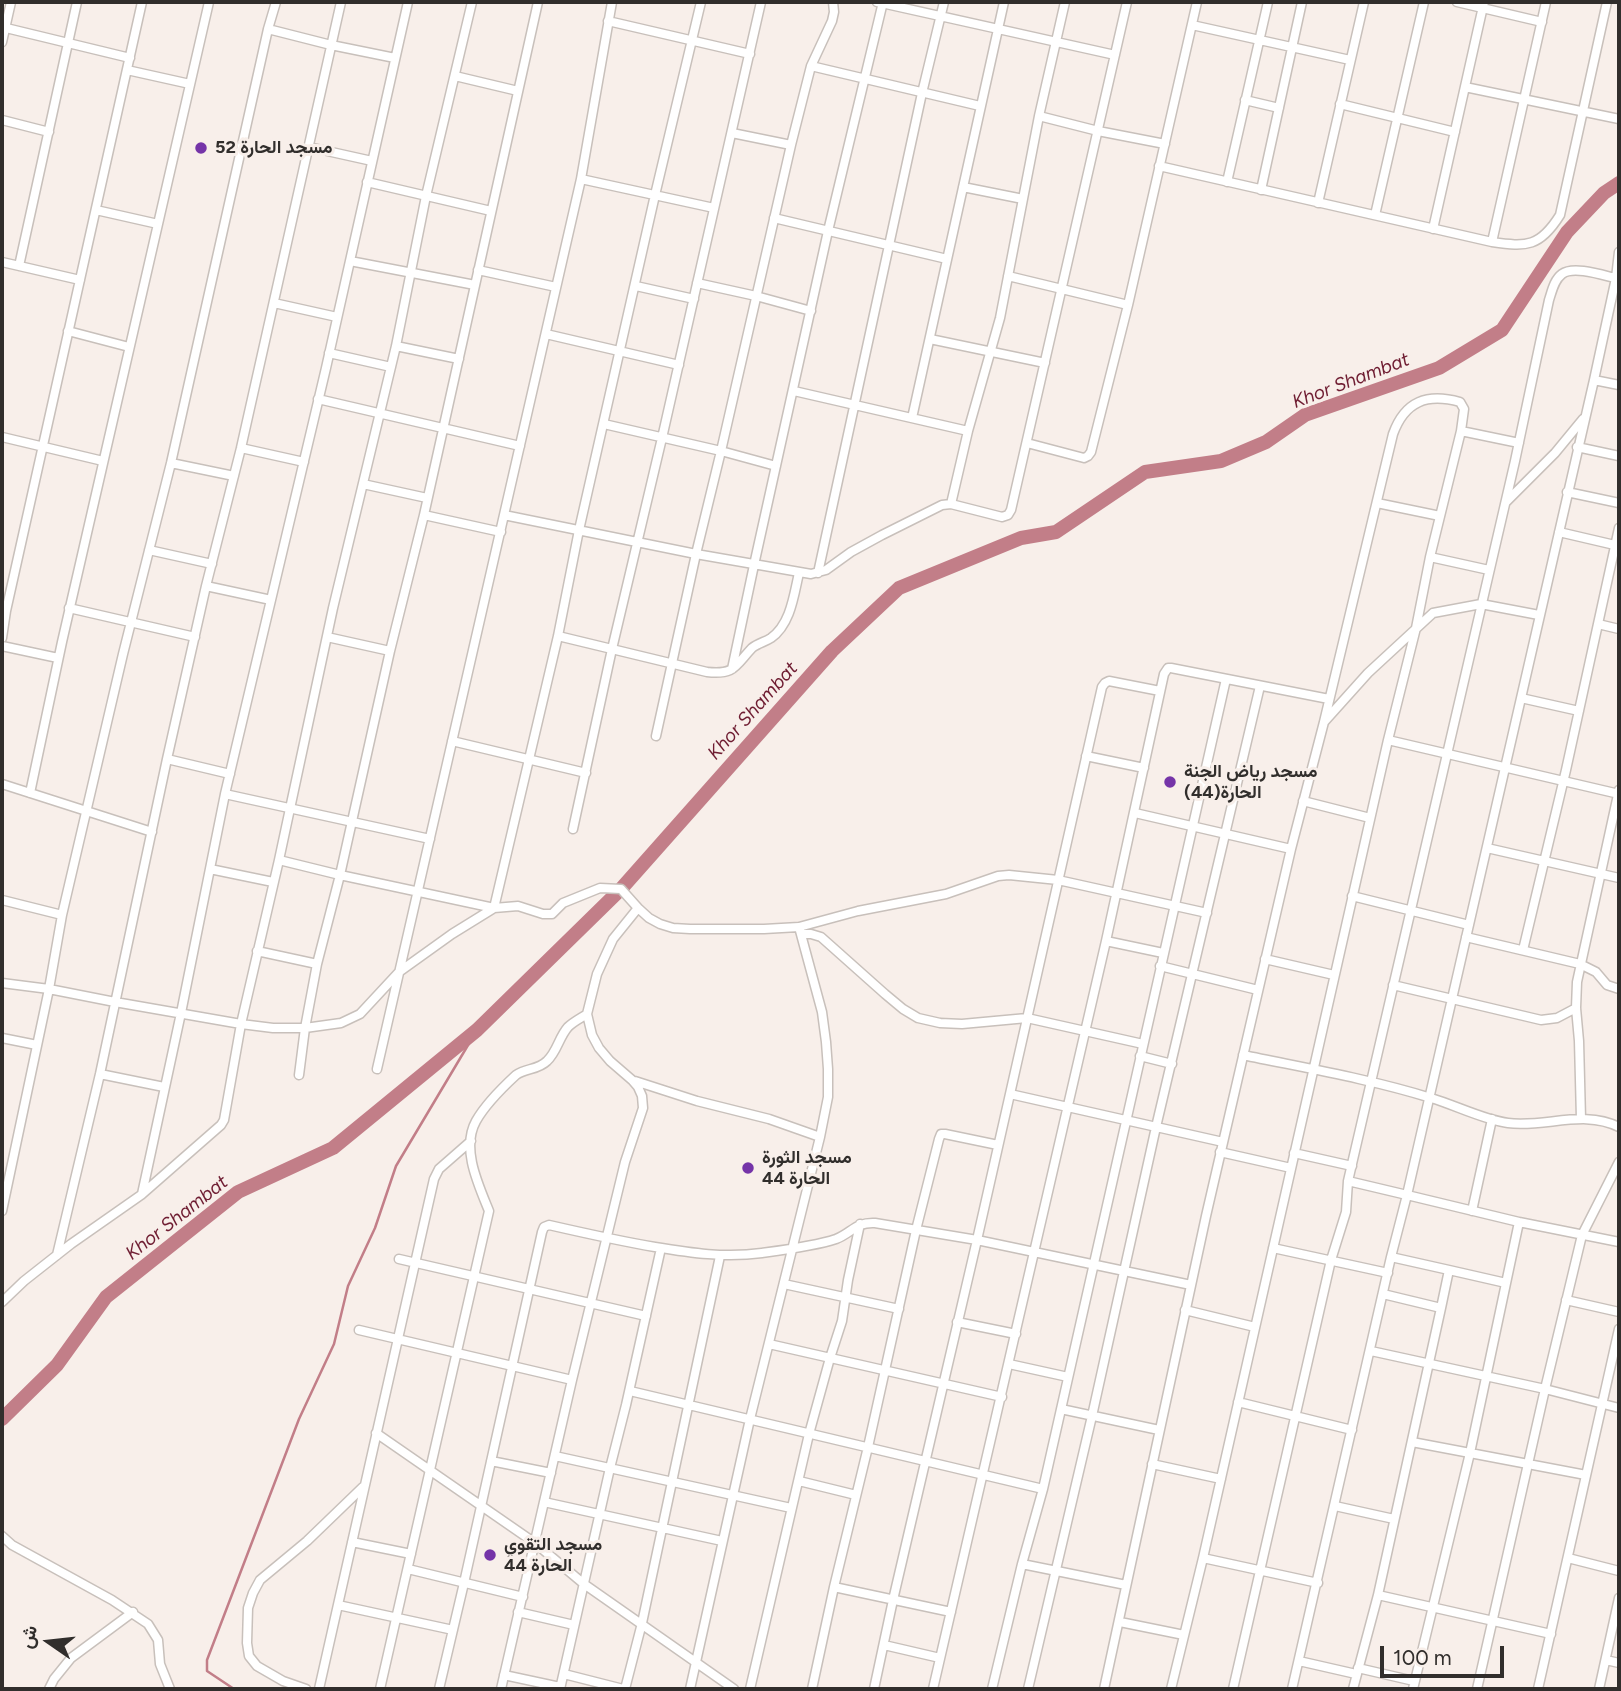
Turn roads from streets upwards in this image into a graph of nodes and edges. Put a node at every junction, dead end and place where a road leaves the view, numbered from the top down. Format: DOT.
graph roads {
  1 [pos="11,2"];
  2 [pos="77,2"];
  3 [pos="142,2"];
  4 [pos="209,2"];
  5 [pos="276,2"];
  6 [pos="341,2"];
  7 [pos="408,2"];
  8 [pos="472,2"];
  9 [pos="538,2"];
  10 [pos="612,2"];
  11 [pos="701,2"];
  12 [pos="761,2"];
  13 [pos="832,2"];
  14 [pos="881,2"];
  15 [pos="944,2"];
  16 [pos="1004,2"];
  17 [pos="1065,2"];
  18 [pos="1127,2"];
  19 [pos="1197,2"];
  20 [pos="1268,2"];
  21 [pos="1302,2"];
  22 [pos="1364,2"];
  23 [pos="1424,2"];
  24 [pos="1457,2"];
  25 [pos="1546,2"];
  26 [pos="1607,2"];
  27 [pos="1484,5"];
  28 [pos="940,17"];
  29 [pos="608,20"];
  30 [pos="1542,22"];
  31 [pos="1192,25"];
  32 [pos="3,27"];
  33 [pos="268,29"];
  34 [pos="998,29"];
  35 [pos="1259,39"];
  36 [pos="692,40"];
  37 [pos="1057,41"];
  38 [pos="2,42"];
  39 [pos="68,43"];
  40 [pos="331,45"];
  41 [pos="1293,47"];
  42 [pos="750,54"];
  43 [pos="1115,55"];
  44 [pos="130,58"];
  45 [pos="396,58"];
  46 [pos="1350,60"];
  47 [pos="811,66"];
  48 [pos="127,70"];
  49 [pos="454,76"];
  50 [pos="866,79"];
  51 [pos="190,84"];
  52 [pos="1465,87"];
  53 [pos="518,91"];
  54 [pos="922,93"];
  55 [pos="1524,99"];
  56 [pos="1245,100"];
  57 [pos="1340,104"];
  58 [pos="980,106"];
  59 [pos="1279,108"];
  60 [pos="1583,111"];
  61 [pos="1039,116"];
  62 [pos="1397,118"];
  63 [pos="1619,118"];
  64 [pos="2,120"];
  65 [pos="1098,131"];
  66 [pos="49,132"];
  67 [pos="1455,132"];
  68 [pos="732,133"];
  69 [pos="1165,144"];
  70 [pos="791,145"];
  71 [pos="309,146"];
  72 [pos="372,161"];
  73 [pos="1159,166"];
  74 [pos="581,179"];
  75 [pos="367,182"];
  76 [pos="1227,182"];
  77 [pos="963,187"];
  78 [pos="1261,190"];
  79 [pos="655,195"];
  80 [pos="426,196"];
  81 [pos="1023,199"];
  82 [pos="1318,203"];
  83 [pos="714,208"];
  84 [pos="96,209"];
  85 [pos="491,211"];
  86 [pos="1375,215"];
  87 [pos="774,218"];
  88 [pos="158,224"];
  89 [pos="1433,229"];
  90 [pos="828,231"];
  91 [pos="1492,242"];
  92 [pos="889,246"];
  93 [pos="1619,252"];
  94 [pos="947,259"];
  95 [pos="350,261"];
  96 [pos="2,262"];
  97 [pos="19,266"];
  98 [pos="478,270"];
  99 [pos="411,274"];
  100 [pos="1008,276"];
  101 [pos="1618,278"];
  102 [pos="80,280"];
  103 [pos="698,284"];
  104 [pos="475,285"];
  105 [pos="636,286"];
  106 [pos="556,287"];
  107 [pos="1062,290"];
  108 [pos="757,296"];
  109 [pos="694,299"];
  110 [pos="274,303"];
  111 [pos="1128,306"];
  112 [pos="811,311"];
  113 [pos="337,317"];
  114 [pos="68,331"];
  115 [pos="546,334"];
  116 [pos="930,339"];
  117 [pos="396,346"];
  118 [pos="129,347"];
  119 [pos="621,351"];
  120 [pos="990,351"];
  121 [pos="329,353"];
  122 [pos="459,359"];
  123 [pos="1045,363"];
  124 [pos="679,365"];
  125 [pos="391,366"];
  126 [pos="1594,380"];
  127 [pos="1619,385"];
  128 [pos="794,391"];
  129 [pos="318,398"];
  130 [pos="854,405"];
  131 [pos="380,414"];
  132 [pos="1585,416"];
  133 [pos="912,418"];
  134 [pos="604,424"];
  135 [pos="443,428"];
  136 [pos="1461,431"];
  137 [pos="968,432"];
  138 [pos="2,437"];
  139 [pos="662,438"];
  140 [pos="1027,443"];
  141 [pos="1519,443"];
  142 [pos="520,446"];
  143 [pos="43,447"];
  144 [pos="1577,447"];
  145 [pos="241,448"];
  146 [pos="721,451"];
  147 [pos="1619,456"];
  148 [pos="103,461"];
  149 [pos="304,462"];
  150 [pos="171,463"];
  151 [pos="776,466"];
  152 [pos="234,476"];
  153 [pos="363,484"];
  154 [pos="1567,492"];
  155 [pos="427,499"];
  156 [pos="1377,503"];
  157 [pos="1619,503"];
  158 [pos="951,504"];
  159 [pos="1504,505"];
  160 [pos="504,514"];
  161 [pos="424,515"];
  162 [pos="1440,516"];
  163 [pos="1619,528"];
  164 [pos="579,530"];
  165 [pos="501,531"];
  166 [pos="1559,532"];
  167 [pos="638,543"];
  168 [pos="1617,546"];
  169 [pos="149,550"];
  170 [pos="695,555"];
  171 [pos="1430,557"];
  172 [pos="212,564"];
  173 [pos="754,565"];
  174 [pos="1489,570"];
  175 [pos="799,573"];
  176 [pos="818,573"];
  177 [pos="206,586"];
  178 [pos="271,600"];
  179 [pos="1481,604"];
  180 [pos="69,608"];
  181 [pos="4,611"];
  182 [pos="1539,615"];
  183 [pos="131,623"];
  184 [pos="1598,624"];
  185 [pos="1416,628"];
  186 [pos="1619,629"];
  187 [pos="558,636"];
  188 [pos="195,637"];
  189 [pos="327,637"];
  190 [pos="2,638"];
  191 [pos="2,646"];
  192 [pos="612,649"];
  193 [pos="390,651"];
  194 [pos="58,658"];
  195 [pos="671,663"];
  196 [pos="732,669"];
  197 [pos="1226,679"];
  198 [pos="1260,686"];
  199 [pos="1160,691"];
  200 [pos="1521,698"];
  201 [pos="1329,699"];
  202 [pos="1579,711"];
  203 [pos="1324,722"];
  204 [pos="656,736"];
  205 [pos="1388,740"];
  206 [pos="452,741"];
  207 [pos="1447,754"];
  208 [pos="1086,756"];
  209 [pos="167,759"];
  210 [pos="528,759"];
  211 [pos="1144,768"];
  212 [pos="1505,768"];
  213 [pos="586,773"];
  214 [pos="230,774"];
  215 [pos="1563,781"];
  216 [pos="2,784"];
  217 [pos="30,793"];
  218 [pos="225,793"];
  219 [pos="1619,793"];
  220 [pos="1303,801"];
  221 [pos="289,807"];
  222 [pos="87,813"];
  223 [pos="1135,813"];
  224 [pos="1370,818"];
  225 [pos="352,822"];
  226 [pos="1193,826"];
  227 [pos="573,830"];
  228 [pos="152,832"];
  229 [pos="1225,833"];
  230 [pos="430,839"];
  231 [pos="1486,848"];
  232 [pos="1291,849"];
  233 [pos="279,860"];
  234 [pos="1544,862"];
  235 [pos="210,869"];
  236 [pos="1601,874"];
  237 [pos="340,875"];
  238 [pos="1619,878"];
  239 [pos="1058,880"];
  240 [pos="273,882"];
  241 [pos="417,892"];
  242 [pos="1117,893"];
  243 [pos="1352,896"];
  244 [pos="2,900"];
  245 [pos="1174,905"];
  246 [pos="494,908"];
  247 [pos="638,908"];
  248 [pos="1410,911"];
  249 [pos="1206,913"];
  250 [pos="62,915"];
  251 [pos="1469,925"];
  252 [pos="800,931"];
  253 [pos="1466,937"];
  254 [pos="1106,941"];
  255 [pos="1523,950"];
  256 [pos="257,951"];
  257 [pos="1163,953"];
  258 [pos="1265,959"];
  259 [pos="317,964"];
  260 [pos="1580,964"];
  261 [pos="1160,966"];
  262 [pos="399,972"];
  263 [pos="1192,974"];
  264 [pos="1334,975"];
  265 [pos="2,983"];
  266 [pos="1393,985"];
  267 [pos="49,989"];
  268 [pos="1619,989"];
  269 [pos="1258,990"];
  270 [pos="1453,1000"];
  271 [pos="115,1002"];
  272 [pos="1576,1008"];
  273 [pos="181,1013"];
  274 [pos="587,1014"];
  275 [pos="1027,1018"];
  276 [pos="241,1024"];
  277 [pos="305,1028"];
  278 [pos="1085,1031"];
  279 [pos="2,1038"];
  280 [pos="1143,1044"];
  281 [pos="37,1045"];
  282 [pos="1242,1055"];
  283 [pos="1140,1056"];
  284 [pos="1172,1064"];
  285 [pos="377,1069"];
  286 [pos="1313,1070"];
  287 [pos="100,1074"];
  288 [pos="299,1075"];
  289 [pos="632,1080"];
  290 [pos="1371,1082"];
  291 [pos="164,1087"];
  292 [pos="1010,1094"];
  293 [pos="1431,1097"];
  294 [pos="1068,1107"];
  295 [pos="1492,1119"];
  296 [pos="1581,1119"];
  297 [pos="1125,1120"];
  298 [pos="1156,1127"];
  299 [pos="1619,1127"];
  300 [pos="820,1136"];
  301 [pos="471,1141"];
  302 [pos="1223,1142"];
  303 [pos="998,1144"];
  304 [pos="1220,1152"];
  305 [pos="1294,1153"];
  306 [pos="1619,1162"];
  307 [pos="1352,1166"];
  308 [pos="1291,1168"];
  309 [pos="1348,1181"];
  310 [pos="141,1195"];
  311 [pos="1408,1195"];
  312 [pos="1472,1211"];
  313 [pos="2,1212"];
  314 [pos="1519,1222"];
  315 [pos="860,1224"];
  316 [pos="916,1230"];
  317 [pos="1582,1235"];
  318 [pos="607,1239"];
  319 [pos="977,1240"];
  320 [pos="1619,1242"];
  321 [pos="661,1248"];
  322 [pos="792,1248"];
  323 [pos="1273,1248"];
  324 [pos="1034,1252"];
  325 [pos="57,1255"];
  326 [pos="720,1256"];
  327 [pos="1391,1257"];
  328 [pos="399,1259"];
  329 [pos="1331,1260"];
  330 [pos="415,1263"];
  331 [pos="1093,1264"];
  332 [pos="1449,1270"];
  333 [pos="1123,1271"];
  334 [pos="1388,1273"];
  335 [pos="474,1276"];
  336 [pos="1506,1283"];
  337 [pos="784,1284"];
  338 [pos="1191,1285"];
  339 [pos="530,1289"];
  340 [pos="1383,1294"];
  341 [pos="845,1298"];
  342 [pos="1566,1300"];
  343 [pos="2,1302"];
  344 [pos="591,1303"];
  345 [pos="900,1308"];
  346 [pos="1441,1308"];
  347 [pos="1185,1310"];
  348 [pos="1619,1312"];
  349 [pos="646,1315"];
  350 [pos="957,1322"];
  351 [pos="1255,1327"];
  352 [pos="1619,1329"];
  353 [pos="359,1330"];
  354 [pos="1016,1334"];
  355 [pos="398,1339"];
  356 [pos="769,1344"];
  357 [pos="1371,1351"];
  358 [pos="456,1353"];
  359 [pos="830,1358"];
  360 [pos="1429,1363"];
  361 [pos="1009,1364"];
  362 [pos="512,1366"];
  363 [pos="885,1372"];
  364 [pos="1487,1376"];
  365 [pos="1068,1377"];
  366 [pos="572,1380"];
  367 [pos="943,1384"];
  368 [pos="1545,1389"];
  369 [pos="629,1391"];
  370 [pos="1002,1397"];
  371 [pos="1238,1402"];
  372 [pos="1604,1403"];
  373 [pos="688,1404"];
  374 [pos="1619,1408"];
  375 [pos="1061,1409"];
  376 [pos="1092,1416"];
  377 [pos="1295,1416"];
  378 [pos="750,1419"];
  379 [pos="1159,1430"];
  380 [pos="1352,1430"];
  381 [pos="376,1433"];
  382 [pos="809,1434"];
  383 [pos="1412,1442"];
  384 [pos="868,1447"];
  385 [pos="1470,1453"];
  386 [pos="555,1455"];
  387 [pos="491,1461"];
  388 [pos="925,1462"];
  389 [pos="1152,1464"];
  390 [pos="1528,1464"];
  391 [pos="610,1468"];
  392 [pos="430,1470"];
  393 [pos="551,1474"];
  394 [pos="983,1475"];
  395 [pos="1586,1475"];
  396 [pos="1220,1479"];
  397 [pos="799,1481"];
  398 [pos="671,1482"];
  399 [pos="364,1486"];
  400 [pos="1043,1489"];
  401 [pos="856,1495"];
  402 [pos="732,1496"];
  403 [pos="544,1503"];
  404 [pos="481,1506"];
  405 [pos="1335,1506"];
  406 [pos="791,1508"];
  407 [pos="599,1514"];
  408 [pos="1394,1519"];
  409 [pos="661,1529"];
  410 [pos="2,1536"];
  411 [pos="722,1541"];
  412 [pos="352,1542"];
  413 [pos="535,1544"];
  414 [pos="411,1554"];
  415 [pos="1203,1558"];
  416 [pos="1568,1558"];
  417 [pos="1022,1564"];
  418 [pos="408,1569"];
  419 [pos="1261,1570"];
  420 [pos="1619,1571"];
  421 [pos="1054,1572"];
  422 [pos="464,1583"];
  423 [pos="1318,1583"];
  424 [pos="584,1584"];
  425 [pos="1126,1585"];
  426 [pos="834,1587"];
  427 [pos="1377,1594"];
  428 [pos="523,1597"];
  429 [pos="1619,1598"];
  430 [pos="893,1600"];
  431 [pos="338,1605"];
  432 [pos="1433,1607"];
  433 [pos="133,1612"];
  434 [pos="519,1612"];
  435 [pos="951,1612"];
  436 [pos="397,1618"];
  437 [pos="1493,1621"];
  438 [pos="1120,1622"];
  439 [pos="642,1623"];
  440 [pos="574,1625"];
  441 [pos="453,1630"];
  442 [pos="1551,1634"];
  443 [pos="1184,1635"];
  444 [pos="884,1645"];
  445 [pos="940,1658"];
  446 [pos="1606,1660"];
  447 [pos="1299,1661"];
  448 [pos="696,1662"];
  449 [pos="1619,1663"];
  450 [pos="1357,1671"];
  451 [pos="564,1674"];
  452 [pos="504,1675"];
  453 [pos="1413,1685"];
  454 [pos="560,1688"];
  455 [pos="49,1689"];
  456 [pos="170,1689"];
  457 [pos="306,1689"];
  458 [pos="319,1689"];
  459 [pos="380,1689"];
  460 [pos="439,1689"];
  461 [pos="500,1689"];
  462 [pos="624,1689"];
  463 [pos="690,1689"];
  464 [pos="734,1689"];
  465 [pos="750,1689"];
  466 [pos="812,1689"];
  467 [pos="874,1689"];
  468 [pos="933,1689"];
  469 [pos="992,1689"];
  470 [pos="1028,1689"];
  471 [pos="1104,1689"];
  472 [pos="1171,1689"];
  473 [pos="1233,1689"];
  474 [pos="1293,1689"];
  475 [pos="1353,1689"];
  476 [pos="1477,1689"];
  477 [pos="1538,1689"];
  478 [pos="1599,1689"];
  1 -- 32 [label="street"];
  2 -- 39 [label="street"];
  3 -- 44 [label="street"];
  4 -- 51 [label="street"];
  5 -- 33 [label="street"];
  6 -- 40 [label="street"];
  7 -- 45 [label="street"];
  8 -- 49 [label="street"];
  9 -- 53 [label="street"];
  10 -- 29 [label="street"];
  11 -- 36 [label="street"];
  12 -- 42 [label="street"];
  13 -- 47 [label="street"];
  14 -- 28 [label="street"];
  14 -- 50 [label="street"];
  15 -- 28 [label="street"];
  16 -- 34 [label="street"];
  17 -- 37 [label="street"];
  18 -- 43 [label="street"];
  19 -- 31 [label="street"];
  20 -- 35 [label="street"];
  21 -- 41 [label="street"];
  22 -- 46 [label="street"];
  23 -- 62 [label="street"];
  24 -- 27 [label="street"];
  25 -- 30 [label="street"];
  26 -- 60 [label="street"];
  27 -- 30 [label="street"];
  27 -- 52 [label="street"];
  28 -- 34 [label="street"];
  28 -- 54 [label="street"];
  29 -- 36 [label="street"];
  29 -- 74 [label="street"];
  30 -- 55 [label="street"];
  31 -- 35 [label="street"];
  31 -- 69 [label="street"];
  32 -- 38 [label="street"];
  32 -- 39 [label="street"];
  33 -- 40 [label="street"];
  33 -- 150 [label="street"];
  34 -- 37 [label="street"];
  34 -- 58 [label="street"];
  35 -- 41 [label="street"];
  35 -- 56 [label="street"];
  36 -- 42 [label="street"];
  36 -- 79 [label="street"];
  37 -- 43 [label="street"];
  37 -- 61 [label="street"];
  39 -- 44 [label="street"];
  39 -- 66 [label="street"];
  40 -- 45 [label="street"];
  40 -- 71 [label="street"];
  41 -- 46 [label="street"];
  41 -- 59 [label="street"];
  42 -- 68 [label="street"];
  43 -- 65 [label="street"];
  44 -- 48 [label="street"];
  45 -- 72 [label="street"];
  46 -- 57 [label="street"];
  47 -- 50 [label="street"];
  47 -- 70 [label="street"];
  48 -- 51 [label="street"];
  48 -- 84 [label="street"];
  49 -- 53 [label="street"];
  49 -- 80 [label="street"];
  50 -- 54 [label="street"];
  50 -- 90 [label="street"];
  51 -- 88 [label="street"];
  52 -- 55 [label="street"];
  52 -- 67 [label="street"];
  53 -- 85 [label="street"];
  54 -- 58 [label="street"];
  54 -- 92 [label="street"];
  55 -- 60 [label="street"];
  55 -- 91 [label="street"];
  56 -- 59 [label="street"];
  56 -- 76 [label="street"];
  57 -- 62 [label="street"];
  57 -- 82 [label="street"];
  58 -- 77 [label="street"];
  59 -- 78 [label="street"];
  60 -- 63 [label="street"];
  60 -- 91 [label="street"];
  61 -- 65 [label="street"];
  61 -- 81 [label="street"];
  62 -- 67 [label="street"];
  62 -- 86 [label="street"];
  64 -- 66 [label="street"];
  65 -- 69 [label="street"];
  65 -- 107 [label="street"];
  66 -- 97 [label="street"];
  67 -- 89 [label="street"];
  68 -- 70 [label="street"];
  68 -- 83 [label="street"];
  69 -- 73 [label="street"];
  70 -- 87 [label="street"];
  71 -- 72 [label="street"];
  71 -- 110 [label="street"];
  72 -- 75 [label="street"];
  73 -- 76 [label="street"];
  73 -- 111 [label="street"];
  74 -- 79 [label="street"];
  74 -- 106 [label="street"];
  75 -- 80 [label="street"];
  75 -- 95 [label="street"];
  76 -- 78 [label="street"];
  77 -- 81 [label="street"];
  77 -- 94 [label="street"];
  78 -- 82 [label="street"];
  79 -- 83 [label="street"];
  79 -- 105 [label="street"];
  80 -- 85 [label="street"];
  80 -- 99 [label="street"];
  81 -- 100 [label="street"];
  82 -- 86 [label="street"];
  83 -- 103 [label="street"];
  84 -- 88 [label="street"];
  84 -- 102 [label="street"];
  85 -- 98 [label="street"];
  86 -- 89 [label="street"];
  87 -- 90 [label="street"];
  87 -- 108 [label="street"];
  88 -- 118 [label="street"];
  89 -- 91 [label="street"];
  90 -- 92 [label="street"];
  90 -- 112 [label="street"];
  92 -- 94 [label="street"];
  92 -- 130 [label="street"];
  93 -- 101 [label="street"];
  94 -- 116 [label="street"];
  95 -- 99 [label="street"];
  95 -- 113 [label="street"];
  96 -- 97 [label="street"];
  97 -- 102 [label="street"];
  98 -- 104 [label="street"];
  98 -- 106 [label="street"];
  99 -- 104 [label="street"];
  99 -- 117 [label="street"];
  100 -- 107 [label="street"];
  100 -- 120 [label="street"];
  101 -- 126 [label="street"];
  101 -- 141 [label="street"];
  102 -- 114 [label="street"];
  103 -- 108 [label="street"];
  103 -- 109 [label="street"];
  104 -- 122 [label="street"];
  105 -- 109 [label="street"];
  105 -- 119 [label="street"];
  106 -- 115 [label="street"];
  107 -- 111 [label="street"];
  107 -- 123 [label="street"];
  108 -- 112 [label="street"];
  108 -- 146 [label="street"];
  109 -- 124 [label="street"];
  110 -- 113 [label="street"];
  110 -- 145 [label="street"];
  111 -- 140 [label="street"];
  112 -- 128 [label="street"];
  113 -- 121 [label="street"];
  114 -- 118 [label="street"];
  114 -- 143 [label="street"];
  115 -- 119 [label="street"];
  115 -- 142 [label="street"];
  116 -- 120 [label="street"];
  116 -- 133 [label="street"];
  117 -- 122 [label="street"];
  117 -- 125 [label="street"];
  118 -- 148 [label="street"];
  119 -- 124 [label="street"];
  119 -- 134 [label="street"];
  120 -- 123 [label="street"];
  120 -- 137 [label="street"];
  121 -- 125 [label="street"];
  121 -- 129 [label="street"];
  122 -- 135 [label="street"];
  123 -- 140 [label="street"];
  124 -- 139 [label="street"];
  125 -- 131 [label="street"];
  126 -- 127 [label="street"];
  126 -- 132 [label="street"];
  128 -- 130 [label="street"];
  128 -- 151 [label="street"];
  129 -- 131 [label="street"];
  129 -- 149 [label="street"];
  130 -- 133 [label="street"];
  130 -- 176 [label="street"];
  131 -- 135 [label="street"];
  131 -- 153 [label="street"];
  132 -- 144 [label="street"];
  132 -- 159 [label="street"];
  133 -- 137 [label="street"];
  134 -- 139 [label="street"];
  134 -- 164 [label="street"];
  135 -- 142 [label="street"];
  135 -- 155 [label="street"];
  136 -- 141 [label="street"];
  136 -- 156 [label="street"];
  136 -- 162 [label="street"];
  137 -- 158 [label="street"];
  138 -- 143 [label="street"];
  139 -- 146 [label="street"];
  139 -- 167 [label="street"];
  140 -- 158 [label="street"];
  141 -- 159 [label="street"];
  142 -- 160 [label="street"];
  143 -- 148 [label="street"];
  143 -- 181 [label="street"];
  144 -- 147 [label="street"];
  144 -- 154 [label="street"];
  145 -- 149 [label="street"];
  145 -- 152 [label="street"];
  146 -- 151 [label="street"];
  146 -- 170 [label="street"];
  148 -- 180 [label="street"];
  149 -- 178 [label="street"];
  150 -- 152 [label="street"];
  150 -- 169 [label="street"];
  151 -- 173 [label="street"];
  152 -- 172 [label="street"];
  153 -- 155 [label="street"];
  153 -- 189 [label="street"];
  154 -- 157 [label="street"];
  154 -- 166 [label="street"];
  155 -- 161 [label="street"];
  156 -- 162 [label="street"];
  156 -- 201 [label="street"];
  158 -- 176 [label="street"];
  159 -- 174 [label="street"];
  160 -- 164 [label="street"];
  160 -- 165 [label="street"];
  161 -- 165 [label="street"];
  161 -- 193 [label="street"];
  162 -- 171 [label="street"];
  163 -- 168 [label="street"];
  164 -- 167 [label="street"];
  164 -- 187 [label="street"];
  165 -- 206 [label="street"];
  166 -- 168 [label="street"];
  166 -- 182 [label="street"];
  167 -- 170 [label="street"];
  167 -- 192 [label="street"];
  168 -- 184 [label="street"];
  169 -- 172 [label="street"];
  169 -- 183 [label="street"];
  170 -- 173 [label="street"];
  170 -- 195 [label="street"];
  171 -- 174 [label="street"];
  171 -- 185 [label="street"];
  172 -- 177 [label="street"];
  173 -- 175 [label="street"];
  173 -- 196 [label="street"];
  174 -- 179 [label="street"];
  175 -- 176 [label="street"];
  175 -- 196 [label="street"];
  177 -- 178 [label="street"];
  177 -- 188 [label="street"];
  178 -- 214 [label="street"];
  179 -- 182 [label="street"];
  179 -- 185 [label="street"];
  179 -- 207 [label="street"];
  180 -- 183 [label="street"];
  180 -- 194 [label="street"];
  181 -- 190 [label="street"];
  182 -- 200 [label="street"];
  183 -- 188 [label="street"];
  183 -- 222 [label="street"];
  184 -- 186 [label="street"];
  184 -- 202 [label="street"];
  185 -- 203 [label="street"];
  185 -- 205 [label="street"];
  187 -- 192 [label="street"];
  187 -- 210 [label="street"];
  188 -- 209 [label="street"];
  189 -- 193 [label="street"];
  189 -- 221 [label="street"];
  191 -- 194 [label="street"];
  192 -- 195 [label="street"];
  192 -- 213 [label="street"];
  193 -- 225 [label="street"];
  194 -- 217 [label="street"];
  195 -- 196 [label="street"];
  195 -- 204 [label="street"];
  197 -- 198 [label="street"];
  197 -- 199 [label="street"];
  197 -- 226 [label="street"];
  198 -- 201 [label="street"];
  198 -- 229 [label="street"];
  199 -- 208 [label="street"];
  199 -- 211 [label="street"];
  200 -- 202 [label="street"];
  200 -- 212 [label="street"];
  201 -- 203 [label="street"];
  202 -- 215 [label="street"];
  203 -- 220 [label="street"];
  205 -- 207 [label="street"];
  205 -- 224 [label="street"];
  206 -- 210 [label="street"];
  206 -- 230 [label="street"];
  207 -- 212 [label="street"];
  207 -- 248 [label="street"];
  208 -- 211 [label="street"];
  208 -- 239 [label="street"];
  209 -- 214 [label="street"];
  209 -- 228 [label="street"];
  210 -- 213 [label="street"];
  210 -- 246 [label="street"];
  211 -- 223 [label="street"];
  212 -- 215 [label="street"];
  212 -- 231 [label="street"];
  213 -- 227 [label="street"];
  214 -- 218 [label="street"];
  215 -- 219 [label="street"];
  215 -- 234 [label="street"];
  216 -- 217 [label="street"];
  217 -- 222 [label="street"];
  218 -- 221 [label="street"];
  218 -- 235 [label="street"];
  219 -- 236 [label="street"];
  220 -- 224 [label="street"];
  220 -- 232 [label="street"];
  221 -- 225 [label="street"];
  221 -- 233 [label="street"];
  222 -- 228 [label="street"];
  222 -- 250 [label="street"];
  223 -- 226 [label="street"];
  223 -- 242 [label="street"];
  224 -- 243 [label="street"];
  225 -- 230 [label="street"];
  225 -- 237 [label="street"];
  226 -- 229 [label="street"];
  226 -- 245 [label="street"];
  228 -- 271 [label="street"];
  229 -- 232 [label="street"];
  229 -- 249 [label="street"];
  230 -- 241 [label="street"];
  231 -- 234 [label="street"];
  231 -- 251 [label="street"];
  232 -- 258 [label="street"];
  233 -- 237 [label="street"];
  233 -- 240 [label="street"];
  234 -- 236 [label="street"];
  234 -- 255 [label="street"];
  235 -- 240 [label="street"];
  235 -- 273 [label="street"];
  236 -- 238 [label="street"];
  236 -- 260 [label="street"];
  237 -- 241 [label="street"];
  237 -- 259 [label="street"];
  239 -- 242 [label="street"];
  239 -- 252 [label="street"];
  239 -- 275 [label="street"];
  240 -- 256 [label="street"];
  241 -- 246 [label="street"];
  241 -- 262 [label="street"];
  242 -- 245 [label="street"];
  242 -- 254 [label="street"];
  243 -- 248 [label="street"];
  243 -- 264 [label="street"];
  244 -- 250 [label="street"];
  245 -- 249 [label="street"];
  245 -- 257 [label="street"];
  246 -- 247 [label="street"];
  246 -- 262 [label="street"];
  247 -- 252 [label="street"];
  247 -- 274 [label="street"];
  248 -- 251 [label="street"];
  248 -- 266 [label="street"];
  249 -- 263 [label="street"];
  250 -- 267 [label="street"];
  251 -- 253 [label="street"];
  252 -- 275 [label="street"];
  252 -- 300 [label="street"];
  253 -- 255 [label="street"];
  253 -- 270 [label="street"];
  254 -- 257 [label="street"];
  254 -- 278 [label="street"];
  255 -- 260 [label="street"];
  256 -- 259 [label="street"];
  256 -- 276 [label="street"];
  257 -- 261 [label="street"];
  258 -- 264 [label="street"];
  258 -- 269 [label="street"];
  259 -- 277 [label="street"];
  260 -- 268 [label="street"];
  260 -- 272 [label="street"];
  261 -- 263 [label="street"];
  261 -- 280 [label="street"];
  262 -- 277 [label="street"];
  262 -- 285 [label="street"];
  263 -- 269 [label="street"];
  263 -- 284 [label="street"];
  264 -- 286 [label="street"];
  265 -- 267 [label="street"];
  266 -- 270 [label="street"];
  266 -- 290 [label="street"];
  267 -- 271 [label="street"];
  267 -- 281 [label="street"];
  269 -- 282 [label="street"];
  270 -- 272 [label="street"];
  270 -- 293 [label="street"];
  271 -- 273 [label="street"];
  271 -- 287 [label="street"];
  272 -- 296 [label="street"];
  273 -- 276 [label="street"];
  273 -- 291 [label="street"];
  274 -- 289 [label="street"];
  274 -- 301 [label="street"];
  275 -- 278 [label="street"];
  275 -- 292 [label="street"];
  276 -- 277 [label="street"];
  276 -- 310 [label="street"];
  277 -- 288 [label="street"];
  278 -- 280 [label="street"];
  278 -- 294 [label="street"];
  279 -- 281 [label="street"];
  280 -- 283 [label="street"];
  281 -- 313 [label="street"];
  282 -- 286 [label="street"];
  282 -- 302 [label="street"];
  283 -- 284 [label="street"];
  283 -- 297 [label="street"];
  284 -- 298 [label="street"];
  286 -- 290 [label="street"];
  286 -- 305 [label="street"];
  287 -- 291 [label="street"];
  287 -- 325 [label="street"];
  289 -- 300 [label="street"];
  289 -- 318 [label="street"];
  290 -- 293 [label="street"];
  290 -- 307 [label="street"];
  291 -- 310 [label="street"];
  292 -- 294 [label="street"];
  292 -- 303 [label="street"];
  293 -- 295 [label="street"];
  293 -- 311 [label="street"];
  294 -- 297 [label="street"];
  294 -- 324 [label="street"];
  295 -- 296 [label="street"];
  295 -- 312 [label="street"];
  296 -- 299 [label="street"];
  297 -- 298 [label="street"];
  297 -- 331 [label="street"];
  298 -- 302 [label="street"];
  298 -- 333 [label="street"];
  300 -- 322 [label="street"];
  301 -- 330 [label="street"];
  301 -- 335 [label="street"];
  302 -- 304 [label="street"];
  303 -- 316 [label="street"];
  303 -- 319 [label="street"];
  304 -- 308 [label="street"];
  304 -- 338 [label="street"];
  305 -- 307 [label="street"];
  305 -- 308 [label="street"];
  306 -- 317 [label="street"];
  307 -- 309 [label="street"];
  308 -- 323 [label="street"];
  309 -- 311 [label="street"];
  309 -- 329 [label="street"];
  310 -- 325 [label="street"];
  311 -- 312 [label="street"];
  311 -- 327 [label="street"];
  312 -- 314 [label="street"];
  314 -- 317 [label="street"];
  314 -- 336 [label="street"];
  315 -- 316 [label="street"];
  315 -- 322 [label="street"];
  315 -- 341 [label="street"];
  316 -- 319 [label="street"];
  316 -- 345 [label="street"];
  317 -- 320 [label="street"];
  317 -- 342 [label="street"];
  318 -- 321 [label="street"];
  318 -- 339 [label="street"];
  318 -- 344 [label="street"];
  319 -- 324 [label="street"];
  319 -- 350 [label="street"];
  321 -- 326 [label="street"];
  321 -- 349 [label="street"];
  322 -- 326 [label="street"];
  322 -- 337 [label="street"];
  323 -- 329 [label="street"];
  323 -- 351 [label="street"];
  324 -- 331 [label="street"];
  324 -- 354 [label="street"];
  325 -- 343 [label="street"];
  326 -- 373 [label="street"];
  327 -- 332 [label="street"];
  327 -- 334 [label="street"];
  328 -- 330 [label="street"];
  329 -- 334 [label="street"];
  329 -- 377 [label="street"];
  330 -- 335 [label="street"];
  330 -- 355 [label="street"];
  331 -- 333 [label="street"];
  331 -- 365 [label="street"];
  332 -- 336 [label="street"];
  332 -- 346 [label="street"];
  333 -- 338 [label="street"];
  333 -- 376 [label="street"];
  334 -- 340 [label="street"];
  335 -- 339 [label="street"];
  335 -- 358 [label="street"];
  336 -- 364 [label="street"];
  337 -- 341 [label="street"];
  337 -- 356 [label="street"];
  338 -- 347 [label="street"];
  339 -- 344 [label="street"];
  339 -- 362 [label="street"];
  340 -- 346 [label="street"];
  340 -- 357 [label="street"];
  341 -- 345 [label="street"];
  341 -- 359 [label="street"];
  342 -- 348 [label="street"];
  342 -- 368 [label="street"];
  344 -- 349 [label="street"];
  344 -- 366 [label="street"];
  345 -- 363 [label="street"];
  346 -- 360 [label="street"];
  347 -- 351 [label="street"];
  347 -- 379 [label="street"];
  349 -- 369 [label="street"];
  350 -- 354 [label="street"];
  350 -- 367 [label="street"];
  351 -- 371 [label="street"];
  352 -- 372 [label="street"];
  353 -- 355 [label="street"];
  354 -- 361 [label="street"];
  355 -- 358 [label="street"];
  355 -- 381 [label="street"];
  356 -- 359 [label="street"];
  356 -- 378 [label="street"];
  357 -- 360 [label="street"];
  357 -- 380 [label="street"];
  358 -- 362 [label="street"];
  358 -- 392 [label="street"];
  359 -- 363 [label="street"];
  359 -- 382 [label="street"];
  360 -- 364 [label="street"];
  360 -- 383 [label="street"];
  361 -- 365 [label="street"];
  361 -- 370 [label="street"];
  362 -- 366 [label="street"];
  362 -- 387 [label="street"];
  363 -- 367 [label="street"];
  363 -- 384 [label="street"];
  364 -- 368 [label="street"];
  364 -- 385 [label="street"];
  365 -- 375 [label="street"];
  366 -- 386 [label="street"];
  367 -- 370 [label="street"];
  367 -- 388 [label="street"];
  368 -- 372 [label="street"];
  368 -- 390 [label="street"];
  369 -- 373 [label="street"];
  369 -- 391 [label="street"];
  370 -- 394 [label="street"];
  371 -- 377 [label="street"];
  371 -- 396 [label="street"];
  372 -- 374 [label="street"];
  372 -- 395 [label="street"];
  373 -- 378 [label="street"];
  373 -- 398 [label="street"];
  375 -- 376 [label="street"];
  375 -- 400 [label="street"];
  376 -- 379 [label="street"];
  376 -- 421 [label="street"];
  377 -- 380 [label="street"];
  377 -- 419 [label="street"];
  378 -- 382 [label="street"];
  378 -- 402 [label="street"];
  379 -- 389 [label="street"];
  380 -- 405 [label="street"];
  381 -- 392 [label="street"];
  381 -- 399 [label="street"];
  382 -- 384 [label="street"];
  382 -- 397 [label="street"];
  383 -- 385 [label="street"];
  383 -- 408 [label="street"];
  384 -- 388 [label="street"];
  384 -- 401 [label="street"];
  385 -- 390 [label="street"];
  385 -- 432 [label="street"];
  386 -- 391 [label="street"];
  386 -- 393 [label="street"];
  387 -- 393 [label="street"];
  387 -- 404 [label="street"];
  388 -- 394 [label="street"];
  388 -- 430 [label="street"];
  389 -- 396 [label="street"];
  389 -- 425 [label="street"];
  390 -- 395 [label="street"];
  390 -- 437 [label="street"];
  391 -- 398 [label="street"];
  391 -- 407 [label="street"];
  392 -- 404 [label="street"];
  392 -- 414 [label="street"];
  393 -- 403 [label="street"];
  394 -- 400 [label="street"];
  394 -- 435 [label="street"];
  395 -- 416 [label="street"];
  396 -- 415 [label="street"];
  397 -- 401 [label="street"];
  397 -- 406 [label="street"];
  398 -- 402 [label="street"];
  398 -- 409 [label="street"];
  399 -- 412 [label="street"];
  399 -- 457 [label="street"];
  400 -- 417 [label="street"];
  401 -- 426 [label="street"];
  402 -- 406 [label="street"];
  402 -- 411 [label="street"];
  403 -- 407 [label="street"];
  403 -- 413 [label="street"];
  404 -- 413 [label="street"];
  404 -- 422 [label="street"];
  405 -- 408 [label="street"];
  405 -- 423 [label="street"];
  406 -- 465 [label="street"];
  407 -- 409 [label="street"];
  407 -- 424 [label="street"];
  408 -- 427 [label="street"];
  409 -- 411 [label="street"];
  409 -- 439 [label="street"];
  410 -- 433 [label="street"];
  411 -- 448 [label="street"];
  412 -- 414 [label="street"];
  412 -- 431 [label="street"];
  413 -- 424 [label="street"];
  413 -- 428 [label="street"];
  414 -- 418 [label="street"];
  415 -- 419 [label="street"];
  415 -- 443 [label="street"];
  416 -- 420 [label="street"];
  416 -- 442 [label="street"];
  417 -- 421 [label="street"];
  417 -- 469 [label="street"];
  418 -- 422 [label="street"];
  418 -- 436 [label="street"];
  419 -- 423 [label="street"];
  419 -- 473 [label="street"];
  421 -- 425 [label="street"];
  421 -- 470 [label="street"];
  422 -- 428 [label="street"];
  422 -- 441 [label="street"];
  423 -- 447 [label="street"];
  424 -- 439 [label="street"];
  424 -- 440 [label="street"];
  425 -- 438 [label="street"];
  426 -- 430 [label="street"];
  426 -- 466 [label="street"];
  427 -- 432 [label="street"];
  427 -- 450 [label="street"];
  428 -- 434 [label="street"];
  429 -- 446 [label="street"];
  430 -- 435 [label="street"];
  430 -- 444 [label="street"];
  431 -- 436 [label="street"];
  431 -- 458 [label="street"];
  432 -- 437 [label="street"];
  432 -- 453 [label="street"];
  433 -- 455 [label="street"];
  433 -- 456 [label="street"];
  434 -- 440 [label="street"];
  434 -- 452 [label="street"];
  435 -- 445 [label="street"];
  436 -- 441 [label="street"];
  436 -- 459 [label="street"];
  437 -- 442 [label="street"];
  437 -- 476 [label="street"];
  438 -- 443 [label="street"];
  438 -- 471 [label="street"];
  439 -- 448 [label="street"];
  439 -- 462 [label="street"];
  440 -- 451 [label="street"];
  441 -- 460 [label="street"];
  442 -- 477 [label="street"];
  443 -- 472 [label="street"];
  444 -- 445 [label="street"];
  444 -- 467 [label="street"];
  445 -- 468 [label="street"];
  446 -- 449 [label="street"];
  446 -- 478 [label="street"];
  447 -- 450 [label="street"];
  447 -- 474 [label="street"];
  448 -- 463 [label="street"];
  448 -- 464 [label="street"];
  450 -- 453 [label="street"];
  450 -- 475 [label="street"];
  451 -- 454 [label="street"];
  451 -- 462 [label="street"];
  452 -- 454 [label="street"];
  452 -- 461 [label="street"];
}
